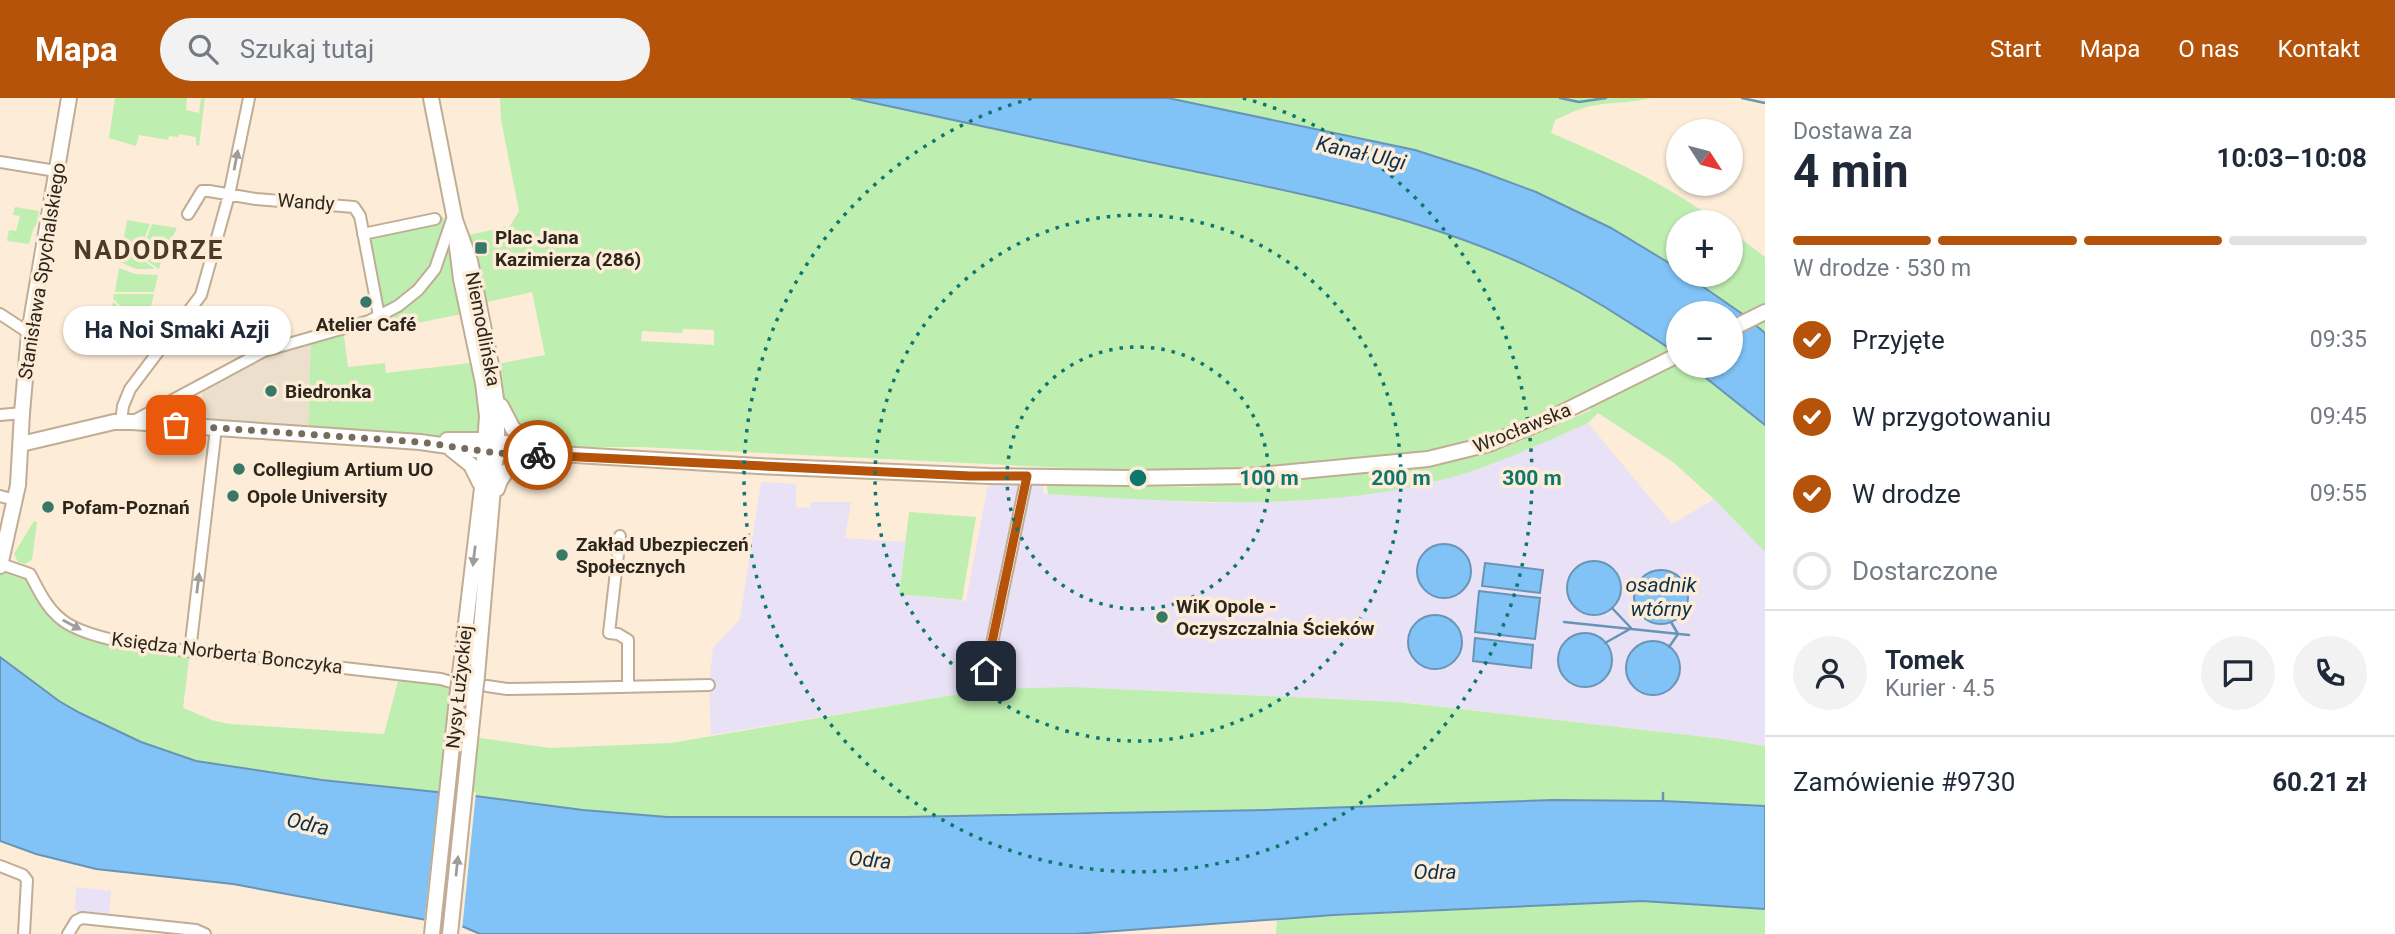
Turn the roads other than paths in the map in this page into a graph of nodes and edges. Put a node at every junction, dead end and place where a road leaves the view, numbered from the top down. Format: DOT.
graph roads {
  1 [pos="68,98"];
  2 [pos="249,98"];
  3 [pos="431,98"];
  4 [pos="0,162"];
  5 [pos="56,171"];
  6 [pos="229,195"];
  7 [pos="188,214"];
  8 [pos="454,217"];
  9 [pos="435,219"];
  10 [pos="363,234"];
  11 [pos="459,264"];
  12 [pos="437,265"];
  13 [pos="1765,312"];
  14 [pos="0,314"];
  15 [pos="379,316"];
  16 [pos="1743,323"];
  17 [pos="29,333"];
  18 [pos="1666,361"];
  19 [pos="495,392"];
  20 [pos="22,413"];
  21 [pos="0,415"];
  22 [pos="126,422"];
  23 [pos="216,428"];
  24 [pos="420,442"];
  25 [pos="21,444"];
  26 [pos="443,446"];
  27 [pos="490,446"];
  28 [pos="549,453"];
  29 [pos="1027,476"];
  30 [pos="482,488"];
  31 [pos="0,496"];
  32 [pos="15,500"];
  33 [pos="492,507"];
  34 [pos="620,536"];
  35 [pos="0,565"];
  36 [pos="190,651"];
  37 [pos="986,671"];
  38 [pos="456,682"];
  39 [pos="480,685"];
  40 [pos="709,685"];
  41 [pos="628,687"];
  42 [pos="0,866"];
  43 [pos="24,934"];
  44 [pos="68,934"];
  45 [pos="205,934"];
  46 [pos="432,934"];
  47 [pos="450,934"];
  1 -- 5 [label="main road, Stanisława Spychalskiego"];
  6 -- 2 [label="street, one-way"];
  3 -- 8 [label="main road, Niemodlińska"];
  4 -- 5 [label="street"];
  5 -- 17 [label="main road, Stanisława Spychalskiego"];
  6 -- 7 [label="street"];
  6 -- 10 [label="street, Wandy"];
  6 -- 22 [label="street"];
  8 -- 11 [label="main road, Niemodlińska"];
  8 -- 12 [label="street"];
  8 -- 19 [label="main road, Niemodlińska"];
  9 -- 10 [label="street"];
  10 -- 15 [label="street"];
  11 -- 12 [label="street"];
  11 -- 27 [label="main road, Niemodlińska"];
  12 -- 15 [label="street"];
  13 -- 16 [label="main road"];
  14 -- 17 [label="street"];
  15 -- 22 [label="street"];
  17 -- 20 [label="main road, Stanisława Spychalskiego"];
  18 -- 29 [label="main road, Wrocławska"];
  19 -- 27 [label="main road, Niemodlińska"];
  19 -- 28 [label="main road"];
  20 -- 21 [label="street"];
  20 -- 25 [label="main road, Stanisława Spychalskiego"];
  22 -- 23 [label="main road, Wrocławska"];
  22 -- 25 [label="main road, Wrocławska"];
  23 -- 24 [label="main road, Wrocławska"];
  36 -- 23 [label="street, one-way"];
  24 -- 26 [label="main road, Wrocławska"];
  24 -- 27 [label="main road, Wrocławska"];
  25 -- 32 [label="main road, Stanisława Spychalskiego"];
  26 -- 27 [label="main road, Wrocławska"];
  26 -- 30 [label="main road"];
  27 -- 28 [label="main road, Wrocławska"];
  27 -- 30 [label="main road, Nysy Łużyckiej"];
  27 -- 33 [label="main road, Nysy Łużyckiej"];
  28 -- 29 [label="main road, Wrocławska"];
  28 -- 33 [label="main road"];
  29 -- 37 [label="street"];
  30 -- 38 [label="main road, Nysy Łużyckiej, one-way"];
  31 -- 32 [label="street"];
  32 -- 35 [label="main road, Stanisława Spychalskiego"];
  33 -- 39 [label="main road, Nysy Łużyckiej"];
  34 -- 41 [label="street"];
  35 -- 36 [label="street, Księdza Norberta Bonczyka, one-way"];
  36 -- 38 [label="street, Księdza Norberta Bonczyka"];
  38 -- 46 [label="main road, Nysy Łużyckiej"];
  39 -- 41 [label="street"];
  47 -- 39 [label="main road, Nysy Łużyckiej, one-way"];
  40 -- 41 [label="street"];
  42 -- 43 [label="street"];
  44 -- 45 [label="street"];
}
